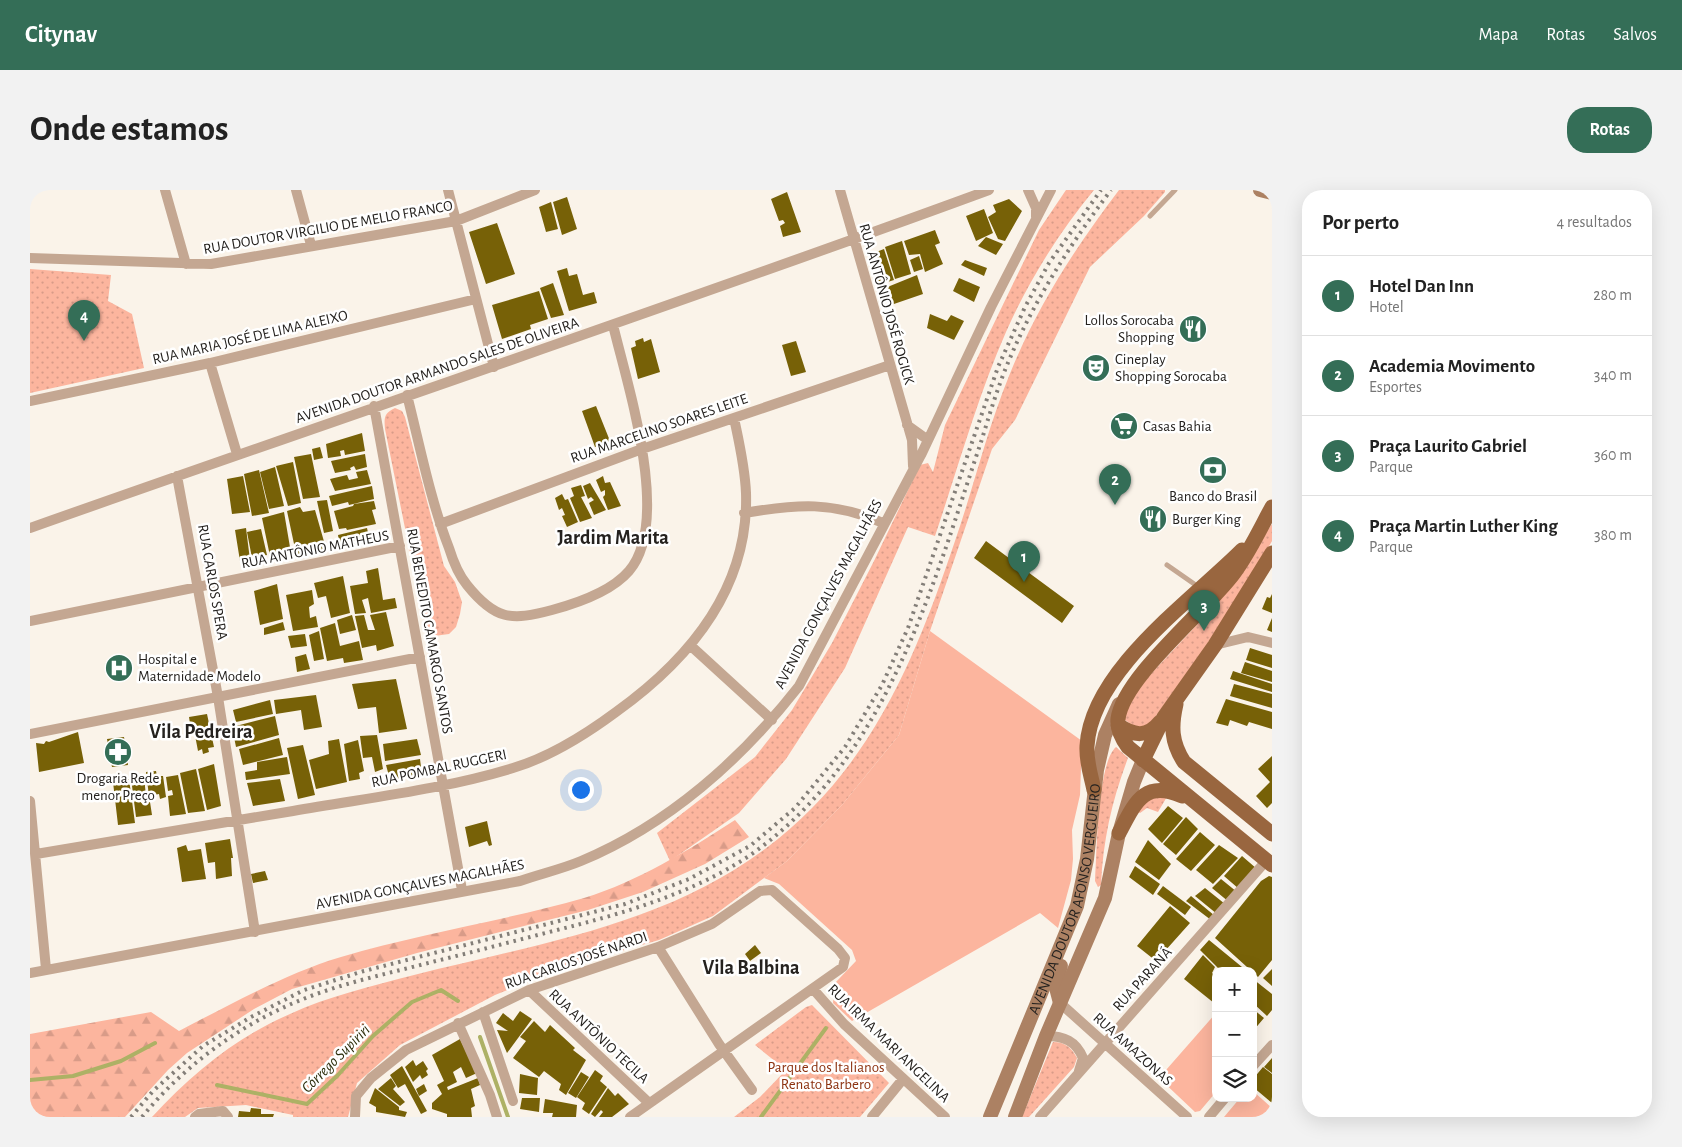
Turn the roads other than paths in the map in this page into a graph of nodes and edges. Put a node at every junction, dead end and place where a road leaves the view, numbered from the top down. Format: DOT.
graph roads {
  1 [pos="165,190"];
  2 [pos="296,190"];
  3 [pos="448,190"];
  4 [pos="535,190"];
  5 [pos="840,190"];
  6 [pos="989,190"];
  7 [pos="1028,190"];
  8 [pos="1051,190"];
  9 [pos="1170,190"];
  10 [pos="1175,190"];
  11 [pos="1260,190"];
  12 [pos="1272,193"];
  13 [pos="1168,197"];
  14 [pos="1150,216"];
  15 [pos="1036,218"];
  16 [pos="456,221"];
  17 [pos="853,240"];
  18 [pos="311,245"];
  19 [pos="30,258"];
  20 [pos="186,264"];
  21 [pos="476,299"];
  22 [pos="613,325"];
  23 [pos="210,363"];
  24 [pos="890,364"];
  25 [pos="494,367"];
  26 [pos="407,395"];
  27 [pos="30,401"];
  28 [pos="374,406"];
  29 [pos="734,418"];
  30 [pos="907,425"];
  31 [pos="928,440"];
  32 [pos="642,449"];
  33 [pos="238,454"];
  34 [pos="913,468"];
  35 [pos="177,476"];
  36 [pos="1272,507"];
  37 [pos="744,513"];
  38 [pos="883,523"];
  39 [pos="440,524"];
  40 [pos="30,528"];
  41 [pos="1257,535"];
  42 [pos="400,546"];
  43 [pos="1272,554"];
  44 [pos="1168,565"];
  45 [pos="200,587"];
  46 [pos="1201,588"];
  47 [pos="30,622"];
  48 [pos="1272,643"];
  49 [pos="1216,645"];
  50 [pos="691,646"];
  51 [pos="420,657"];
  52 [pos="1135,681"];
  53 [pos="218,697"];
  54 [pos="1177,697"];
  55 [pos="1164,717"];
  56 [pos="772,720"];
  57 [pos="1118,725"];
  58 [pos="30,734"];
  59 [pos="1143,760"];
  60 [pos="444,785"];
  61 [pos="1094,790"];
  62 [pos="30,801"];
  63 [pos="1197,802"];
  64 [pos="238,820"];
  65 [pos="1119,833"];
  66 [pos="1272,834"];
  67 [pos="36,854"];
  68 [pos="1087,859"];
  69 [pos="1269,863"];
  70 [pos="462,890"];
  71 [pos="255,932"];
  72 [pos="658,948"];
  73 [pos="46,969"];
  74 [pos="30,973"];
  75 [pos="529,990"];
  76 [pos="813,990"];
  77 [pos="1060,1003"];
  78 [pos="483,1012"];
  79 [pos="458,1023"];
  80 [pos="1046,1036"];
  81 [pos="1104,1044"];
  82 [pos="1272,1045"];
  83 [pos="723,1049"];
  84 [pos="1013,1058"];
  85 [pos="1257,1062"];
  86 [pos="1078,1074"];
  87 [pos="903,1079"];
  88 [pos="752,1090"];
  89 [pos="490,1096"];
  90 [pos="513,1101"];
  91 [pos="1222,1102"];
  92 [pos="649,1103"];
  93 [pos="227,1115"];
  94 [pos="195,1117"];
  95 [pos="355,1117"];
  96 [pos="489,1117"];
  97 [pos="497,1117"];
  98 [pos="630,1117"];
  99 [pos="872,1117"];
  100 [pos="945,1117"];
  101 [pos="990,1117"];
  102 [pos="1015,1117"];
  103 [pos="1040,1117"];
  104 [pos="1187,1117"];
  105 [pos="1209,1117"];
  1 -- 20 [label="street"];
  2 -- 18 [label="street"];
  3 -- 16 [label="street"];
  4 -- 16 [label="street, RUA DOUTOR VIRGILIO DE MELLO FRANCO"];
  5 -- 17 [label="street, RUA ANTÔNIO JOSÉ ROGICK"];
  6 -- 17 [label="street, AVENIDA DOUTOR ARMANDO SALES DE OLIVEIRA"];
  7 -- 15 [label="street"];
  8 -- 15 [label="street, AVENIDA GONÇALVES MAGALHÃES"];
  9 -- 13 [label="lane"];
  10 -- 13 [label="lane"];
  11 -- 12 [label="main road"];
  13 -- 14 [label="lane"];
  15 -- 31 [label="street, AVENIDA GONÇALVES MAGALHÃES"];
  16 -- 18 [label="street, RUA DOUTOR VIRGILIO DE MELLO FRANCO"];
  16 -- 21 [label="street"];
  17 -- 22 [label="street, AVENIDA DOUTOR ARMANDO SALES DE OLIVEIRA"];
  17 -- 24 [label="street, RUA ANTÔNIO JOSÉ ROGICK"];
  18 -- 20 [label="street, RUA DOUTOR VIRGILIO DE MELLO FRANCO"];
  19 -- 20 [label="street, RUA DOUTOR VIRGILIO DE MELLO FRANCO"];
  21 -- 23 [label="street, RUA MARIA JOSÉ DE LIMA ALEIXO"];
  21 -- 25 [label="street"];
  22 -- 25 [label="street, AVENIDA DOUTOR ARMANDO SALES DE OLIVEIRA"];
  22 -- 32 [label="street"];
  23 -- 27 [label="street, RUA MARIA JOSÉ DE LIMA ALEIXO"];
  23 -- 33 [label="street"];
  24 -- 29 [label="street, RUA MARCELINO SOARES LEITE"];
  24 -- 30 [label="street, RUA ANTÔNIO JOSÉ ROGICK"];
  25 -- 26 [label="street, AVENIDA DOUTOR ARMANDO SALES DE OLIVEIRA"];
  26 -- 28 [label="street, AVENIDA DOUTOR ARMANDO SALES DE OLIVEIRA"];
  26 -- 39 [label="street"];
  28 -- 33 [label="street, AVENIDA DOUTOR ARMANDO SALES DE OLIVEIRA"];
  28 -- 42 [label="street, RUA BENEDITO CAMARGO SANTOS"];
  29 -- 32 [label="street, RUA MARCELINO SOARES LEITE"];
  29 -- 37 [label="street, RUA POMBAL RUGGERI"];
  30 -- 31 [label="street"];
  30 -- 34 [label="street, RUA ANTÔNIO JOSÉ ROGICK"];
  31 -- 34 [label="street, AVENIDA GONÇALVES MAGALHÃES"];
  32 -- 39 [label="street, RUA MARCELINO SOARES LEITE"];
  32 -- 39 [label="street"];
  33 -- 35 [label="street, AVENIDA DOUTOR ARMANDO SALES DE OLIVEIRA"];
  34 -- 38 [label="street, AVENIDA GONÇALVES MAGALHÃES"];
  35 -- 40 [label="street, AVENIDA DOUTOR ARMANDO SALES DE OLIVEIRA"];
  35 -- 45 [label="street, RUA CARLOS SPERA"];
  36 -- 41 [label="main road, AVENIDA DOUTOR AFONSO VERGUEIRO"];
  37 -- 38 [label="street"];
  37 -- 50 [label="street, RUA POMBAL RUGGERI"];
  38 -- 56 [label="street, AVENIDA GONÇALVES MAGALHÃES"];
  41 -- 46 [label="main road"];
  41 -- 52 [label="main road, AVENIDA DOUTOR AFONSO VERGUEIRO"];
  42 -- 45 [label="street, RUA ANTÔNIO MATHEUS"];
  42 -- 51 [label="street, RUA BENEDITO CAMARGO SANTOS"];
  43 -- 49 [label="main road, AVENIDA DOUTOR AFONSO VERGUEIRO"];
  44 -- 46 [label="lane"];
  45 -- 47 [label="street, RUA ANTÔNIO MATHEUS"];
  45 -- 53 [label="street, RUA CARLOS SPERA"];
  46 -- 61 [label="main road"];
  48 -- 49 [label="street"];
  49 -- 54 [label="main road, AVENIDA DOUTOR AFONSO VERGUEIRO"];
  50 -- 56 [label="street"];
  50 -- 60 [label="street, RUA POMBAL RUGGERI"];
  51 -- 53 [label="street"];
  51 -- 60 [label="street, RUA BENEDITO CAMARGO SANTOS"];
  52 -- 57 [label="main road, AVENIDA DOUTOR AFONSO VERGUEIRO"];
  52 -- 61 [label="main road, AVENIDA DOUTOR AFONSO VERGUEIRO"];
  53 -- 58 [label="street"];
  53 -- 64 [label="street, RUA CARLOS SPERA"];
  54 -- 55 [label="main road, AVENIDA DOUTOR AFONSO VERGUEIRO"];
  54 -- 66 [label="main road"];
  55 -- 57 [label="main road"];
  55 -- 59 [label="main road, AVENIDA DOUTOR AFONSO VERGUEIRO"];
  56 -- 70 [label="street, AVENIDA GONÇALVES MAGALHÃES"];
  57 -- 59 [label="main road"];
  59 -- 63 [label="main road"];
  59 -- 65 [label="main road, AVENIDA DOUTOR AFONSO VERGUEIRO"];
  60 -- 64 [label="street, RUA POMBAL RUGGERI"];
  60 -- 70 [label="street, RUA BENEDITO CAMARGO SANTOS"];
  61 -- 68 [label="main road, AVENIDA DOUTOR AFONSO VERGUEIRO"];
  62 -- 67 [label="street"];
  63 -- 65 [label="main road"];
  63 -- 69 [label="main road"];
  64 -- 67 [label="street, RUA POMBAL RUGGERI"];
  64 -- 71 [label="street, RUA CARLOS SPERA"];
  65 -- 77 [label="main road, AVENIDA DOUTOR AFONSO VERGUEIRO"];
  67 -- 73 [label="street"];
  68 -- 77 [label="main road"];
  68 -- 84 [label="main road, AVENIDA DOUTOR AFONSO VERGUEIRO"];
  69 -- 81 [label="street, RUA PARANÁ"];
  70 -- 71 [label="street, AVENIDA GONÇALVES MAGALHÃES"];
  71 -- 73 [label="street, AVENIDA GONÇALVES MAGALHÃES"];
  72 -- 75 [label="street, RUA CARLOS JOSÉ NARDI"];
  72 -- 76 [label="street, RUA CARLOS JOSÉ NARDI"];
  72 -- 83 [label="street"];
  73 -- 74 [label="street, AVENIDA GONÇALVES MAGALHÃES"];
  75 -- 78 [label="street, RUA CARLOS JOSÉ NARDI"];
  75 -- 92 [label="street, RUA ANTÔNIO TECILA"];
  76 -- 83 [label="street"];
  76 -- 87 [label="street, RUA IRMA MARI ANGELINA"];
  77 -- 80 [label="main road, AVENIDA DOUTOR AFONSO VERGUEIRO"];
  77 -- 81 [label="street, RUA AMAZONAS"];
  78 -- 79 [label="street, RUA CARLOS JOSÉ NARDI"];
  78 -- 90 [label="street"];
  79 -- 89 [label="street"];
  79 -- 95 [label="street, RUA CARLOS JOSÉ NARDI"];
  80 -- 84 [label="main road"];
  80 -- 86 [label="street"];
  80 -- 102 [label="main road, AVENIDA DOUTOR AFONSO VERGUEIRO"];
  81 -- 86 [label="street, RUA PARANÁ"];
  81 -- 104 [label="street, RUA AMAZONAS"];
  82 -- 85 [label="street"];
  83 -- 88 [label="street"];
  83 -- 92 [label="street"];
  84 -- 101 [label="main road, AVENIDA DOUTOR AFONSO VERGUEIRO"];
  86 -- 103 [label="street, RUA PARANÁ"];
  87 -- 99 [label="street"];
  87 -- 100 [label="street, RUA IRMA MARI ANGELINA"];
  89 -- 96 [label="street"];
  89 -- 97 [label="street"];
  91 -- 105 [label="street"];
  92 -- 98 [label="street"];
  93 -- 94 [label="street"];
}
